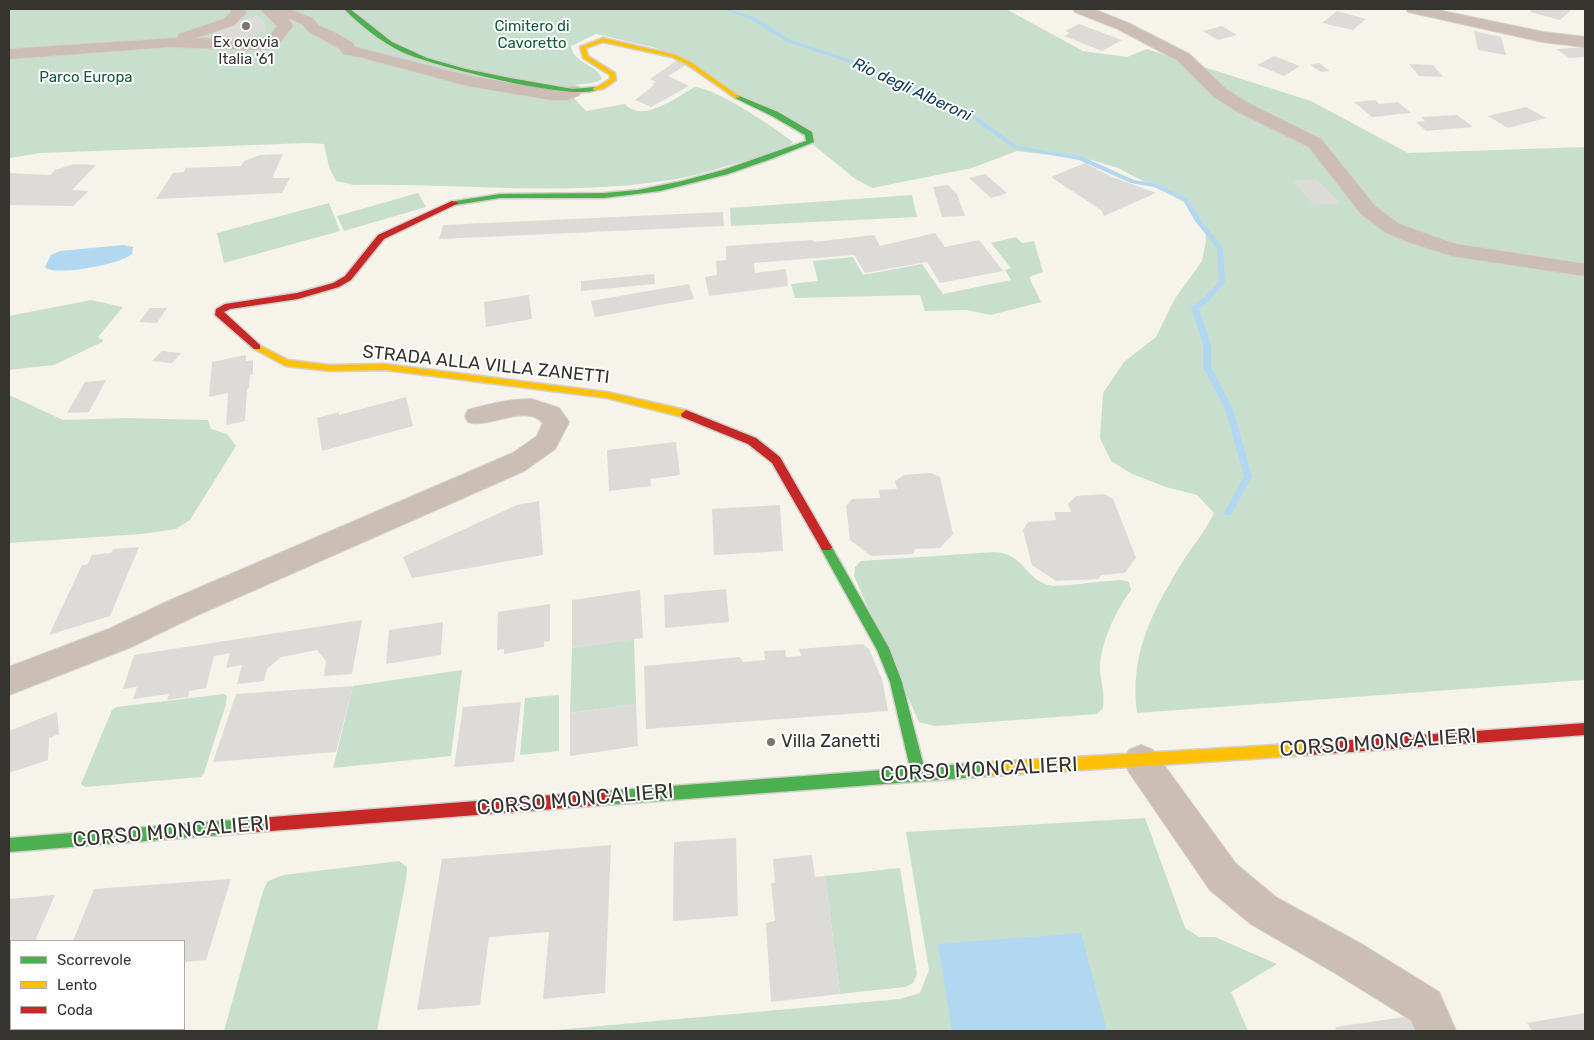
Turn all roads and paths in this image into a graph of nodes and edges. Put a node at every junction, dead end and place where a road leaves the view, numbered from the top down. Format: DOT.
graph roads {
  1 [pos="238,9"];
  2 [pos="267,9"];
  3 [pos="278,9"];
  4 [pos="346,9"];
  5 [pos="1080,9"];
  6 [pos="1413,9"];
  7 [pos="1469,18"];
  8 [pos="202,23"];
  9 [pos="38,41"];
  10 [pos="168,42"];
  11 [pos="1585,42"];
  12 [pos="9,54"];
  13 [pos="573,91"];
  14 [pos="1585,270"];
  15 [pos="477,416"];
  16 [pos="9,681"];
  17 [pos="1585,728"];
  18 [pos="1141,761"];
  19 [pos="918,773"];
  20 [pos="9,845"];
  21 [pos="1436,1031"];
  1 -- 8 [label="street"];
  2 -- 10 [label="street"];
  3 -- 13 [label="street"];
  4 -- 13 [label="street"];
  5 -- 14 [label="street"];
  6 -- 7 [label="street"];
  7 -- 11 [label="street"];
  8 -- 9 [label="street"];
  8 -- 10 [label="street"];
  10 -- 12 [label="street"];
  13 -- 19 [label="street, STRADA ALLA VILLA ZANETTI"];
  15 -- 16 [label="street"];
  17 -- 18 [label="street, CORSO MONCALIERI"];
  18 -- 19 [label="street, CORSO MONCALIERI"];
  18 -- 21 [label="street"];
  19 -- 20 [label="street, CORSO MONCALIERI"];
}
